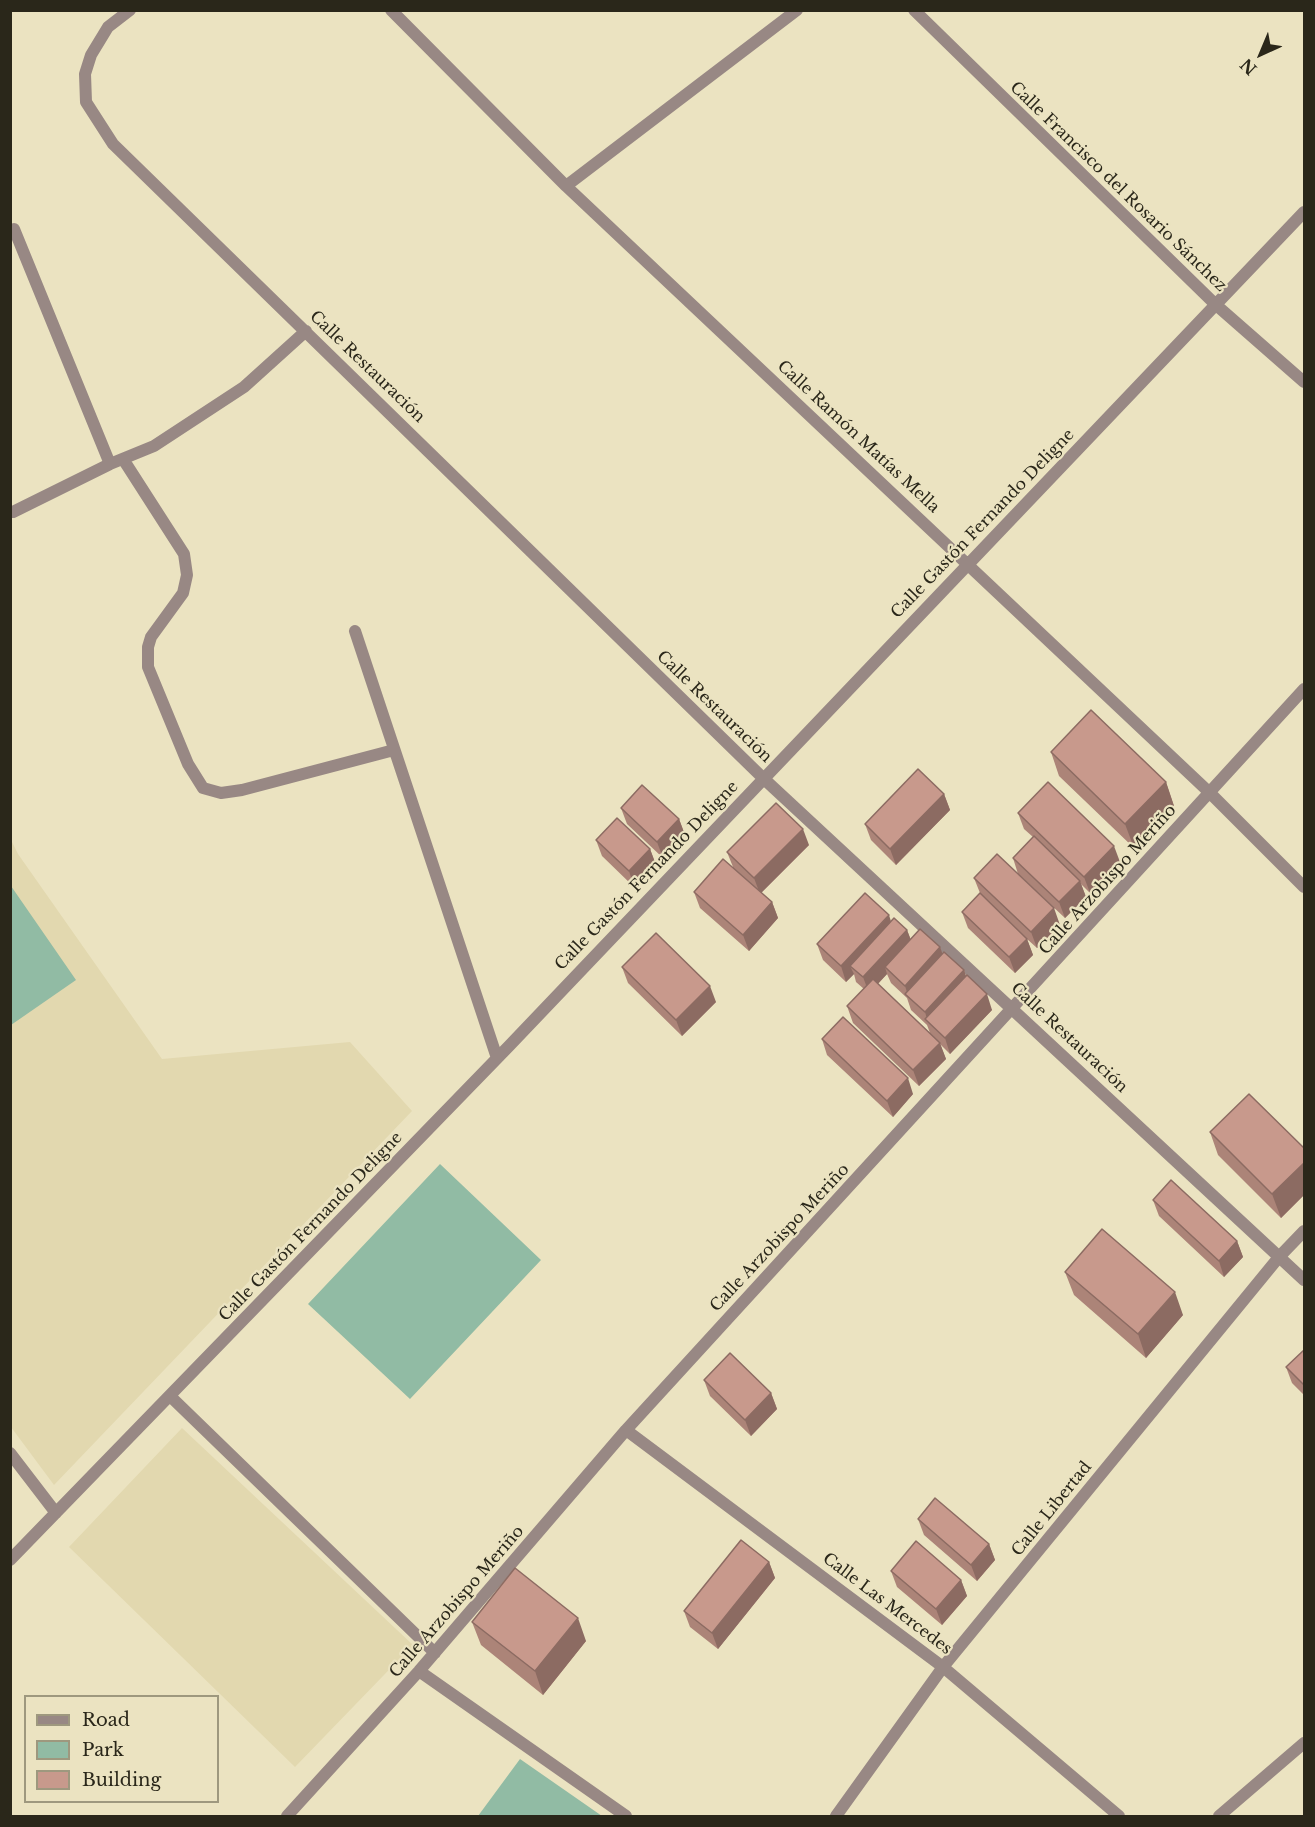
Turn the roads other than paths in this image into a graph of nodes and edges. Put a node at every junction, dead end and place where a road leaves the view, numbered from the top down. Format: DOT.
graph roads {
  1 [pos="130,10"];
  2 [pos="391,10"];
  3 [pos="797,10"];
  4 [pos="914,10"];
  5 [pos="566,186"];
  6 [pos="1305,212"];
  7 [pos="14,229"];
  8 [pos="1215,304"];
  9 [pos="306,331"];
  10 [pos="1305,382"];
  11 [pos="123,459"];
  12 [pos="110,464"];
  13 [pos="13,512"];
  14 [pos="968,564"];
  15 [pos="355,631"];
  16 [pos="1305,689"];
  17 [pos="394,750"];
  18 [pos="763,778"];
  19 [pos="1210,793"];
  20 [pos="1305,886"];
  21 [pos="1013,1009"];
  22 [pos="497,1058"];
  23 [pos="1305,1231"];
  24 [pos="1279,1257"];
  25 [pos="1305,1280"];
  26 [pos="170,1396"];
  27 [pos="626,1430"];
  28 [pos="10,1453"];
  29 [pos="56,1513"];
  30 [pos="10,1560"];
  31 [pos="435,1653"];
  32 [pos="943,1667"];
  33 [pos="420,1671"];
  34 [pos="1305,1743"];
  35 [pos="287,1816"];
  36 [pos="626,1816"];
  37 [pos="836,1816"];
  38 [pos="1119,1816"];
  39 [pos="1220,1816"];
  1 -- 9 [label="street, Calle Restauración"];
  2 -- 5 [label="street, Calle Ramón Matías Mella"];
  3 -- 5 [label="street"];
  4 -- 8 [label="street, Calle Francisco del Rosario Sánchez"];
  5 -- 14 [label="street, Calle Ramón Matías Mella"];
  6 -- 8 [label="street, Calle Gastón Fernando Deligne"];
  7 -- 12 [label="street"];
  8 -- 10 [label="street, Calle Francisco del Rosario Sánchez"];
  8 -- 14 [label="street, Calle Gastón Fernando Deligne"];
  9 -- 11 [label="street"];
  9 -- 18 [label="street, Calle Restauración"];
  11 -- 12 [label="street"];
  11 -- 17 [label="street"];
  12 -- 13 [label="street"];
  14 -- 18 [label="street, Calle Gastón Fernando Deligne"];
  14 -- 19 [label="street, Calle Ramón Matías Mella"];
  15 -- 17 [label="street"];
  16 -- 19 [label="street, Calle Arzobispo Meriño"];
  17 -- 22 [label="street"];
  18 -- 21 [label="street, Calle Restauración"];
  18 -- 22 [label="street, Calle Gastón Fernando Deligne"];
  19 -- 20 [label="street, Calle Ramón Matías Mella"];
  19 -- 21 [label="street, Calle Arzobispo Meriño"];
  21 -- 24 [label="street, Calle Restauración"];
  21 -- 27 [label="street, Calle Arzobispo Meriño"];
  22 -- 26 [label="street, Calle Gastón Fernando Deligne"];
  23 -- 24 [label="street, Calle Libertad"];
  24 -- 25 [label="street, Calle Restauración"];
  24 -- 32 [label="street, Calle Libertad"];
  26 -- 29 [label="street, Calle Gastón Fernando Deligne"];
  26 -- 31 [label="street"];
  27 -- 31 [label="street, Calle Arzobispo Meriño"];
  27 -- 32 [label="street, Calle Las Mercedes"];
  28 -- 29 [label="street"];
  29 -- 30 [label="street, Calle Gastón Fernando Deligne"];
  31 -- 33 [label="street, Calle Arzobispo Meriño"];
  32 -- 37 [label="street, Calle Libertad"];
  32 -- 38 [label="street, Calle Las Mercedes"];
  33 -- 35 [label="street, Calle Arzobispo Meriño"];
  33 -- 36 [label="street"];
  34 -- 39 [label="street"];
}
